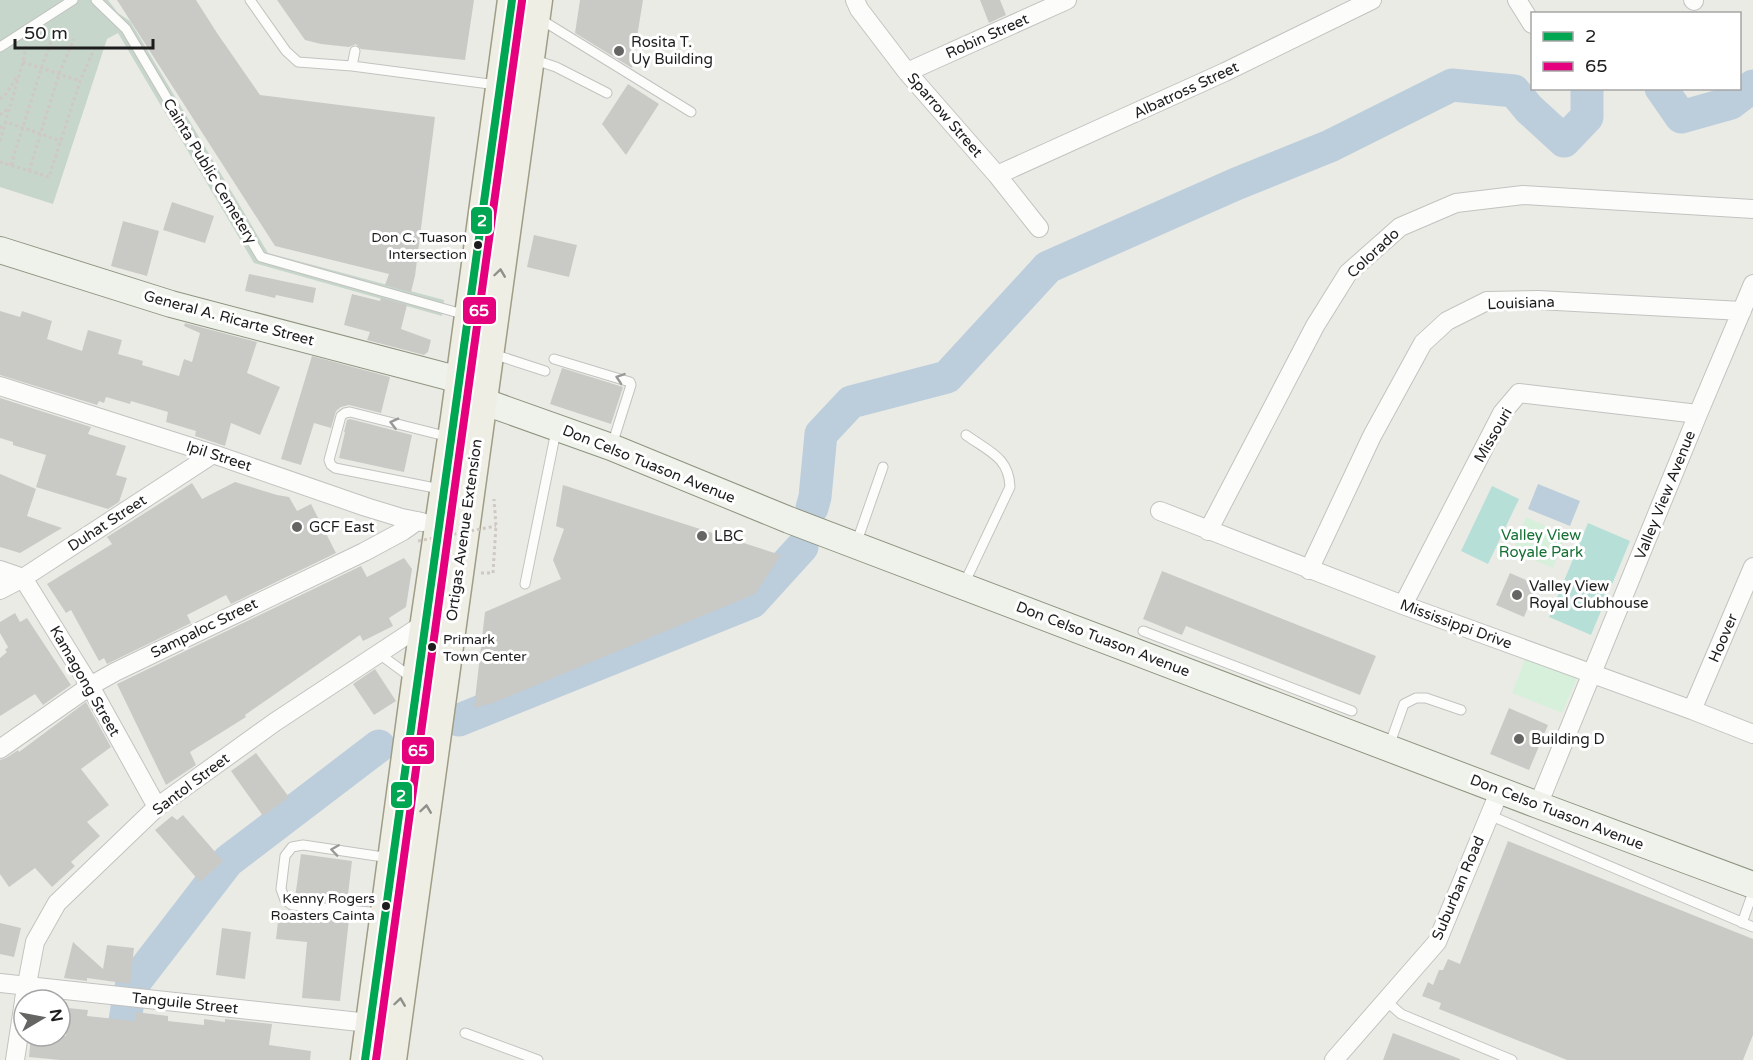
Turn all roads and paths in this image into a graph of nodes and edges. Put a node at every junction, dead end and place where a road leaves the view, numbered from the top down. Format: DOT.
graph roads {
  1 [pos="96,0"];
  2 [pos="250,0"];
  3 [pos="512,0"];
  4 [pos="855,0"];
  5 [pos="1067,0"];
  6 [pos="1372,0"];
  7 [pos="1517,0"];
  8 [pos="69,2"];
  9 [pos="537,8"];
  10 [pos="1531,21"];
  11 [pos="18,35"];
  12 [pos="74,39"];
  13 [pos="0,47"];
  14 [pos="96,47"];
  15 [pos="355,51"];
  16 [pos="530,58"];
  17 [pos="23,63"];
  18 [pos="352,66"];
  19 [pos="41,69"];
  20 [pos="907,72"];
  21 [pos="20,74"];
  22 [pos="59,74"];
  23 [pos="80,81"];
  24 [pos="500,85"];
  25 [pos="607,93"];
  26 [pos="0,99"];
  27 [pos="11,107"];
  28 [pos="691,112"];
  29 [pos="0,115"];
  30 [pos="6,122"];
  31 [pos="0,128"];
  32 [pos="23,128"];
  33 [pos="40,134"];
  34 [pos="0,141"];
  35 [pos="61,141"];
  36 [pos="0,162"];
  37 [pos="11,165"];
  38 [pos="28,171"];
  39 [pos="997,175"];
  40 [pos="1753,209"];
  41 [pos="1039,228"];
  42 [pos="0,250"];
  43 [pos="1753,284"];
  44 [pos="1742,311"];
  45 [pos="468,316"];
  46 [pos="488,352"];
  47 [pos="554,358"];
  48 [pos="545,371"];
  49 [pos="460,380"];
  50 [pos="0,386"];
  51 [pos="482,401"];
  52 [pos="1698,414"];
  53 [pos="557,427"];
  54 [pos="966,435"];
  55 [pos="451,437"];
  56 [pos="611,447"];
  57 [pos="213,454"];
  58 [pos="883,467"];
  59 [pos="444,489"];
  60 [pos="494,495"];
  61 [pos="1160,511"];
  62 [pos="428,522"];
  63 [pos="496,526"];
  64 [pos="1208,531"];
  65 [pos="418,541"];
  66 [pos="856,545"];
  67 [pos="1753,567"];
  68 [pos="0,570"];
  69 [pos="1309,570"];
  70 [pos="493,573"];
  71 [pos="23,578"];
  72 [pos="525,584"];
  73 [pos="963,586"];
  74 [pos="0,591"];
  75 [pos="1403,605"];
  76 [pos="424,623"];
  77 [pos="1143,631"];
  78 [pos="378,653"];
  79 [pos="1592,675"];
  80 [pos="416,682"];
  81 [pos="90,686"];
  82 [pos="1461,710"];
  83 [pos="1692,710"];
  84 [pos="1352,711"];
  85 [pos="1332,715"];
  86 [pos="1753,734"];
  87 [pos="1388,748"];
  88 [pos="0,749"];
  89 [pos="1500,790"];
  90 [pos="1538,806"];
  91 [pos="156,807"];
  92 [pos="1490,815"];
  93 [pos="393,858"];
  94 [pos="1753,885"];
  95 [pos="1753,892"];
  96 [pos="386,913"];
  97 [pos="1742,923"];
  98 [pos="1753,927"];
  99 [pos="26,988"];
  100 [pos="72,1000"];
  101 [pos="1385,1000"];
  102 [pos="369,1023"];
  103 [pos="465,1034"];
  104 [pos="365,1060"];
  105 [pos="392,1060"];
  106 [pos="538,1060"];
  107 [pos="1334,1060"];
  108 [pos="1512,1060"];
  1 -- 45 [label="lane, Cainta Public Cemetery"];
  2 -- 18 [label="lane"];
  3 -- 24 [label="main road, Ortigas Avenue Extension"];
  4 -- 20 [label="street, Sparrow Street"];
  5 -- 20 [label="street, Robin Street"];
  6 -- 39 [label="street, Albatross Street"];
  7 -- 10 [label="street"];
  8 -- 11 [label="lane"];
  8 -- 19 [label="path"];
  9 -- 16 [label="main road, Ortigas Avenue Extension"];
  9 -- 28 [label="lane"];
  11 -- 13 [label="lane"];
  11 -- 17 [label="path"];
  12 -- 22 [label="path"];
  14 -- 23 [label="path"];
  15 -- 18 [label="lane"];
  16 -- 25 [label="lane"];
  46 -- 16 [label="main road, Ortigas Avenue Extension, one-way"];
  17 -- 19 [label="path"];
  17 -- 21 [label="path"];
  18 -- 24 [label="lane"];
  19 -- 22 [label="path"];
  19 -- 32 [label="path"];
  20 -- 39 [label="street, Sparrow Street"];
  21 -- 26 [label="path"];
  21 -- 27 [label="path"];
  22 -- 23 [label="path"];
  22 -- 33 [label="path"];
  23 -- 35 [label="path"];
  24 -- 45 [label="main road, Ortigas Avenue Extension"];
  27 -- 29 [label="path"];
  27 -- 30 [label="path"];
  30 -- 31 [label="path"];
  30 -- 32 [label="path"];
  30 -- 34 [label="path"];
  32 -- 33 [label="path"];
  32 -- 37 [label="path"];
  33 -- 35 [label="path"];
  33 -- 38 [label="path"];
  35 -- 38 [label="path"];
  36 -- 37 [label="path"];
  37 -- 38 [label="path"];
  39 -- 41 [label="street, Sparrow Street"];
  40 -- 64 [label="street, Colorado"];
  42 -- 49 [label="street, General A. Ricarte Street"];
  43 -- 44 [label="street, Valley View Avenue"];
  44 -- 52 [label="street, Valley View Avenue"];
  44 -- 69 [label="street, Louisiana"];
  45 -- 49 [label="main road, Ortigas Avenue Extension"];
  46 -- 48 [label="lane"];
  46 -- 51 [label="main road, Ortigas Avenue Extension"];
  56 -- 47 [label="lane, one-way"];
  49 -- 51 [label="street, Don Celso Tuason Avenue"];
  49 -- 55 [label="main road, Ortigas Avenue Extension"];
  50 -- 57 [label="street, Ipil Street"];
  51 -- 53 [label="street, Don Celso Tuason Avenue"];
  105 -- 51 [label="main road, Ortigas Avenue Extension, one-way"];
  52 -- 75 [label="street, Missouri"];
  52 -- 79 [label="street, Valley View Avenue"];
  53 -- 56 [label="street, Don Celso Tuason Avenue"];
  53 -- 72 [label="lane"];
  54 -- 73 [label="lane"];
  55 -- 59 [label="main road, Ortigas Avenue Extension"];
  55 -- 59 [label="lane, one-way"];
  56 -- 66 [label="street, Don Celso Tuason Avenue"];
  57 -- 62 [label="street, Ipil Street"];
  57 -- 71 [label="street, Duhat Street"];
  58 -- 66 [label="lane"];
  59 -- 62 [label="main road, Ortigas Avenue Extension"];
  60 -- 63 [label="path"];
  61 -- 64 [label="street, Mississippi Drive"];
  62 -- 76 [label="main road, Ortigas Avenue Extension"];
  62 -- 81 [label="street, Sampaloc Street"];
  63 -- 65 [label="path, bridge"];
  63 -- 70 [label="path"];
  64 -- 69 [label="street, Mississippi Drive"];
  66 -- 73 [label="street, Don Celso Tuason Avenue"];
  67 -- 83 [label="street, Hoover"];
  68 -- 71 [label="street"];
  69 -- 75 [label="street, Mississippi Drive"];
  71 -- 74 [label="street, Duhat Street"];
  71 -- 81 [label="street, Kamagong Street"];
  73 -- 85 [label="street, Don Celso Tuason Avenue"];
  75 -- 79 [label="street, Mississippi Drive"];
  76 -- 78 [label="street, Santol Street"];
  76 -- 80 [label="main road, Ortigas Avenue Extension"];
  77 -- 85 [label="lane"];
  78 -- 80 [label="lane"];
  78 -- 91 [label="street, Santol Street"];
  79 -- 83 [label="street, Mississippi Drive"];
  79 -- 90 [label="street, Valley View Avenue"];
  80 -- 93 [label="main road, Ortigas Avenue Extension"];
  81 -- 88 [label="street, Sampaloc Street"];
  81 -- 91 [label="street, Kamagong Street"];
  82 -- 87 [label="lane"];
  83 -- 86 [label="street, Mississippi Drive"];
  84 -- 85 [label="lane"];
  85 -- 87 [label="street, Don Celso Tuason Avenue"];
  87 -- 89 [label="street, Don Celso Tuason Avenue"];
  89 -- 90 [label="street, Don Celso Tuason Avenue"];
  89 -- 92 [label="street, Suburban Road"];
  90 -- 94 [label="street, Don Celso Tuason Avenue"];
  91 -- 99 [label="street, Santol Street"];
  92 -- 97 [label="lane"];
  92 -- 101 [label="street, Suburban Road"];
  93 -- 96 [label="main road, Ortigas Avenue Extension"];
  93 -- 96 [label="lane, one-way"];
  95 -- 97 [label="lane"];
  96 -- 102 [label="main road, Ortigas Avenue Extension"];
  97 -- 98 [label="lane"];
  100 -- 102 [label="street, Tanguile Street"];
  101 -- 107 [label="street, Suburban Road"];
  101 -- 108 [label="lane"];
  102 -- 104 [label="main road, Ortigas Avenue Extension"];
  103 -- 106 [label="lane"];
}
